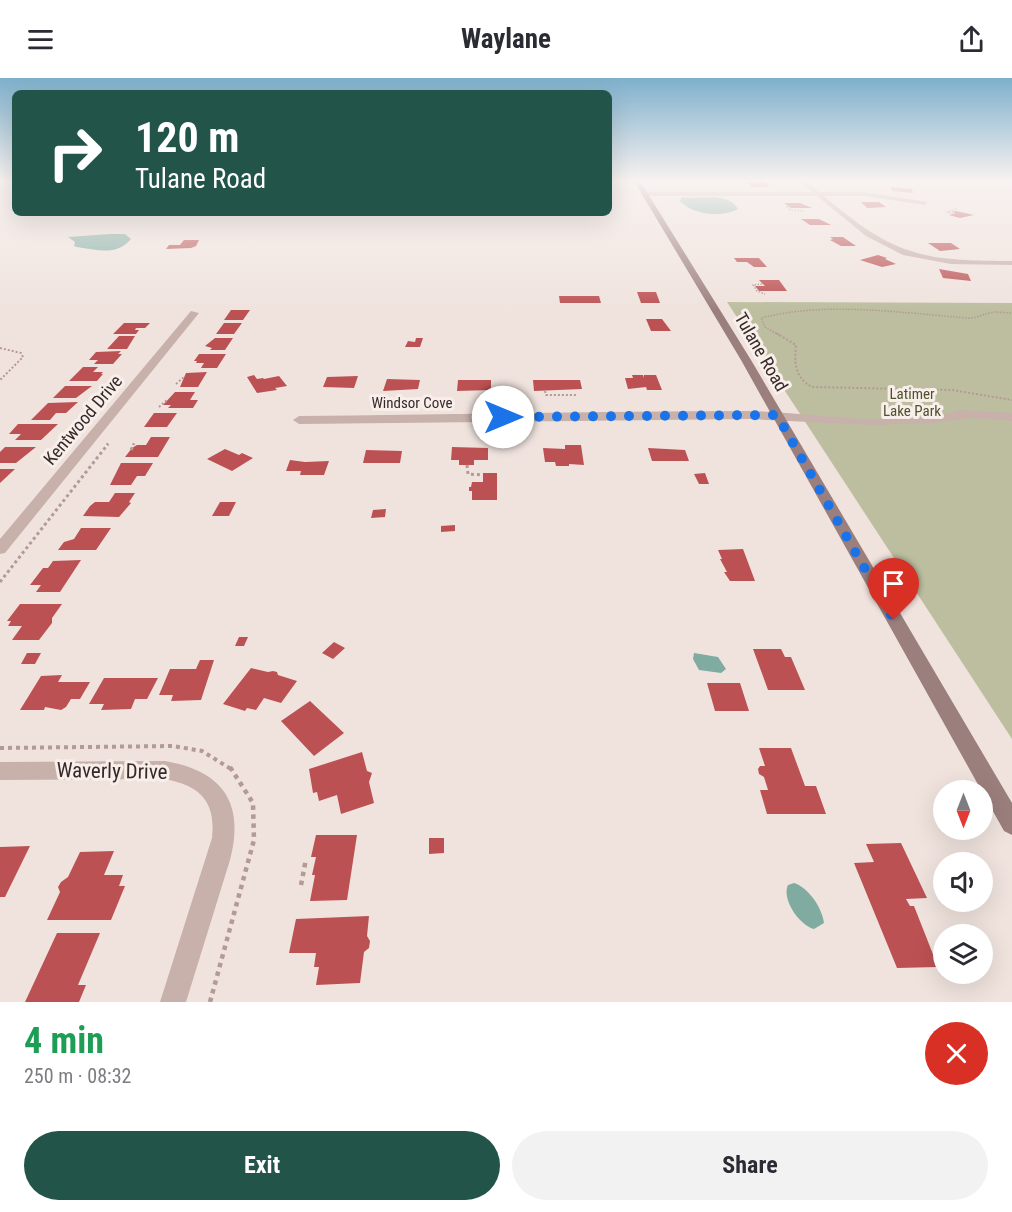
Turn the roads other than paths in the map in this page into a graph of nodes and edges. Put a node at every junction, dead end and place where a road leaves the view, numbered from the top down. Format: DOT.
graph roads {
  1 [pos="663,224"];
  2 [pos="858,224"];
  3 [pos="1012,263"];
  4 [pos="194,313"];
  5 [pos="777,415"];
  6 [pos="1012,417"];
  7 [pos="299,420"];
  8 [pos="0,549"];
  9 [pos="0,771"];
  10 [pos="1012,824"];
  11 [pos="173,1002"];
  1 -- 5 [label="street, Tulane Road"];
  2 -- 3 [label="street"];
  4 -- 8 [label="street, Kentwood Drive"];
  5 -- 6 [label="street, Windsor Cove"];
  5 -- 7 [label="street, Windsor Cove"];
  5 -- 10 [label="street, Tulane Road"];
  9 -- 11 [label="street, Waverly Drive"];
}
